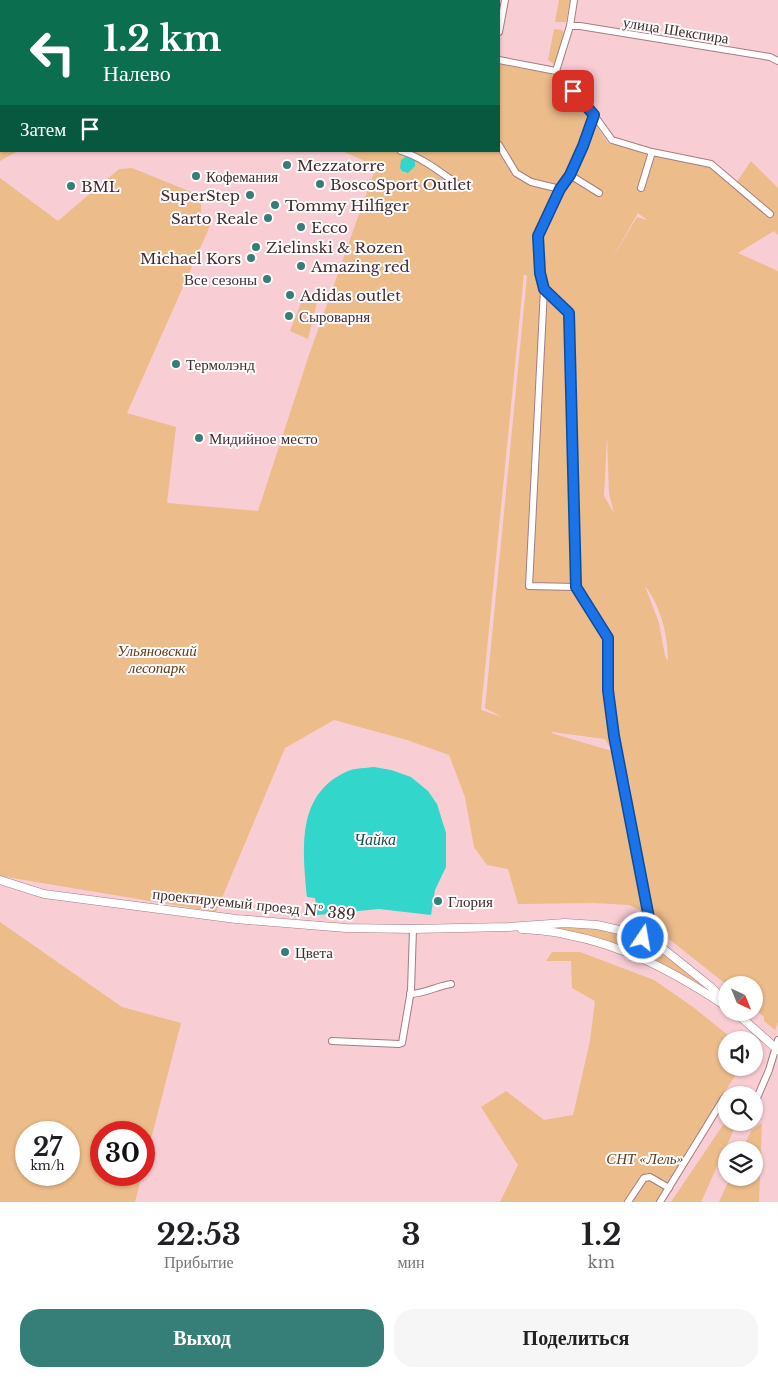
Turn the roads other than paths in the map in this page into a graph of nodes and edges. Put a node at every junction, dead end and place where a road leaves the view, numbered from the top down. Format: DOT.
graph roads {
  1 [pos="504,0"];
  2 [pos="574,0"];
  3 [pos="500,26"];
  4 [pos="570,26"];
  5 [pos="500,60"];
  6 [pos="778,61"];
  7 [pos="556,71"];
  8 [pos="594,115"];
  9 [pos="500,147"];
  10 [pos="403,152"];
  11 [pos="652,152"];
  12 [pos="570,175"];
  13 [pos="463,188"];
  14 [pos="641,188"];
  15 [pos="560,189"];
  16 [pos="599,193"];
  17 [pos="770,214"];
  18 [pos="544,289"];
  19 [pos="576,587"];
  20 [pos="0,880"];
  21 [pos="508,927"];
  22 [pos="412,929"];
  23 [pos="643,938"];
  24 [pos="451,984"];
  25 [pos="410,994"];
  26 [pos="718,995"];
  27 [pos="718,1000"];
  28 [pos="744,1021"];
  29 [pos="778,1040"];
  30 [pos="332,1041"];
  31 [pos="777,1050"];
  32 [pos="762,1086"];
  33 [pos="718,1108"];
  34 [pos="668,1188"];
  35 [pos="628,1202"];
  36 [pos="660,1202"];
  1 -- 3 [label="street"];
  2 -- 4 [label="street"];
  4 -- 6 [label="street, улица Шекспира"];
  4 -- 7 [label="street"];
  5 -- 7 [label="street"];
  7 -- 8 [label="street"];
  8 -- 11 [label="street"];
  8 -- 12 [label="street"];
  9 -- 15 [label="street"];
  10 -- 13 [label="street"];
  11 -- 14 [label="street"];
  11 -- 17 [label="street"];
  12 -- 15 [label="street"];
  12 -- 16 [label="street"];
  15 -- 18 [label="street"];
  18 -- 19 [label="street"];
  18 -- 19 [label="street"];
  19 -- 23 [label="street"];
  20 -- 22 [label="main road, проектируемый проезд № 389"];
  21 -- 22 [label="main road, проектируемый проезд № 389"];
  21 -- 23 [label="main road, проектируемый проезд № 389"];
  21 -- 27 [label="main road, проектируемый проезд № 389"];
  22 -- 25 [label="street"];
  23 -- 26 [label="main road, проектируемый проезд № 389"];
  24 -- 25 [label="street"];
  25 -- 30 [label="street"];
  28 -- 31 [label="main road"];
  29 -- 31 [label="street"];
  31 -- 32 [label="street"];
  33 -- 34 [label="street"];
  34 -- 35 [label="street"];
  34 -- 36 [label="street"];
}
